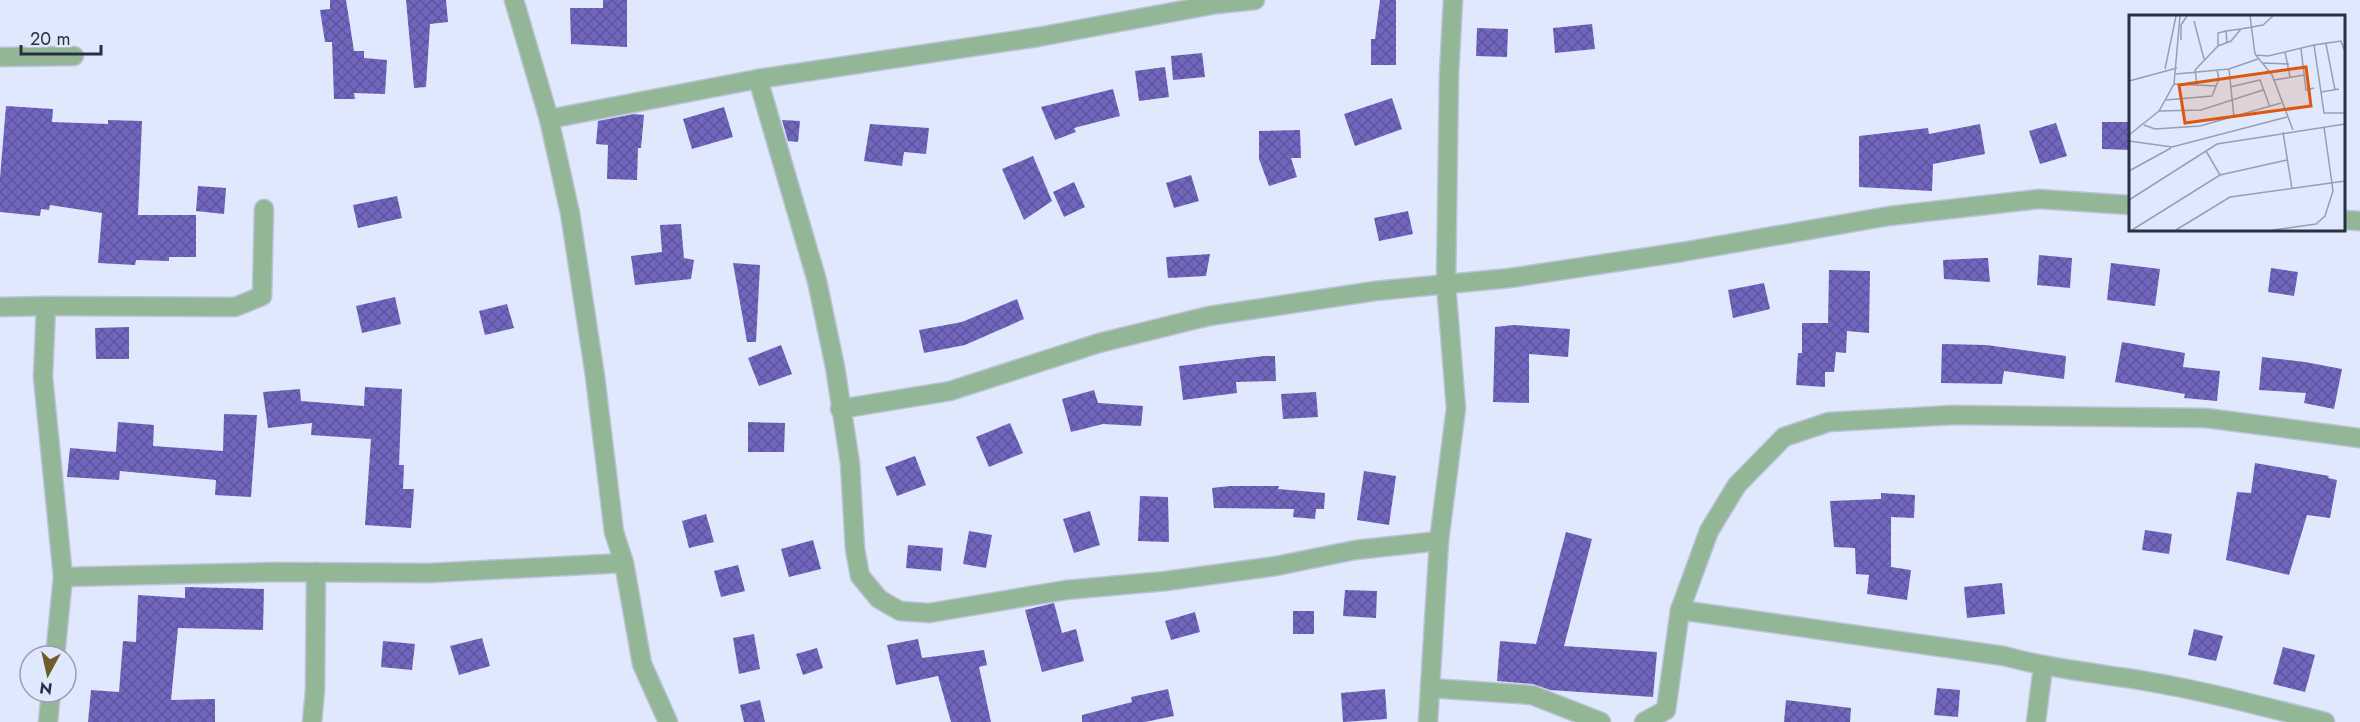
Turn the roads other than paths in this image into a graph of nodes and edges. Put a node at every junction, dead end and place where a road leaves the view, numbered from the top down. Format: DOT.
graph roads {
  1 [pos="514,0"];
  2 [pos="1255,0"];
  3 [pos="1453,0"];
  4 [pos="74,56"];
  5 [pos="0,57"];
  6 [pos="758,79"];
  7 [pos="549,118"];
  8 [pos="2129,205"];
  9 [pos="264,209"];
  10 [pos="2345,220"];
  11 [pos="2360,221"];
  12 [pos="1446,284"];
  13 [pos="46,306"];
  14 [pos="0,307"];
  15 [pos="840,409"];
  16 [pos="2360,438"];
  17 [pos="1439,541"];
  18 [pos="624,563"];
  19 [pos="316,572"];
  20 [pos="63,577"];
  21 [pos="1680,610"];
  22 [pos="56,644"];
  23 [pos="2043,667"];
  24 [pos="1430,688"];
  25 [pos="50,704"];
  26 [pos="48,722"];
  27 [pos="312,722"];
  28 [pos="668,722"];
  29 [pos="1428,722"];
  30 [pos="1602,722"];
  31 [pos="1644,722"];
  32 [pos="2036,722"];
  33 [pos="2325,722"];
  1 -- 7 [label="street"];
  2 -- 6 [label="street"];
  3 -- 12 [label="street"];
  4 -- 5 [label="street"];
  6 -- 7 [label="street"];
  6 -- 15 [label="street"];
  7 -- 18 [label="street"];
  8 -- 12 [label="street"];
  9 -- 13 [label="street"];
  10 -- 11 [label="street"];
  12 -- 15 [label="street"];
  12 -- 17 [label="street"];
  13 -- 14 [label="street"];
  13 -- 20 [label="street"];
  15 -- 17 [label="street"];
  16 -- 21 [label="street"];
  17 -- 24 [label="street"];
  18 -- 19 [label="street"];
  18 -- 28 [label="street"];
  19 -- 20 [label="street"];
  19 -- 27 [label="street"];
  20 -- 22 [label="street"];
  21 -- 23 [label="street"];
  21 -- 31 [label="street"];
  23 -- 32 [label="street"];
  23 -- 33 [label="street"];
  24 -- 29 [label="street"];
  24 -- 30 [label="street"];
  25 -- 26 [label="street"];
}
